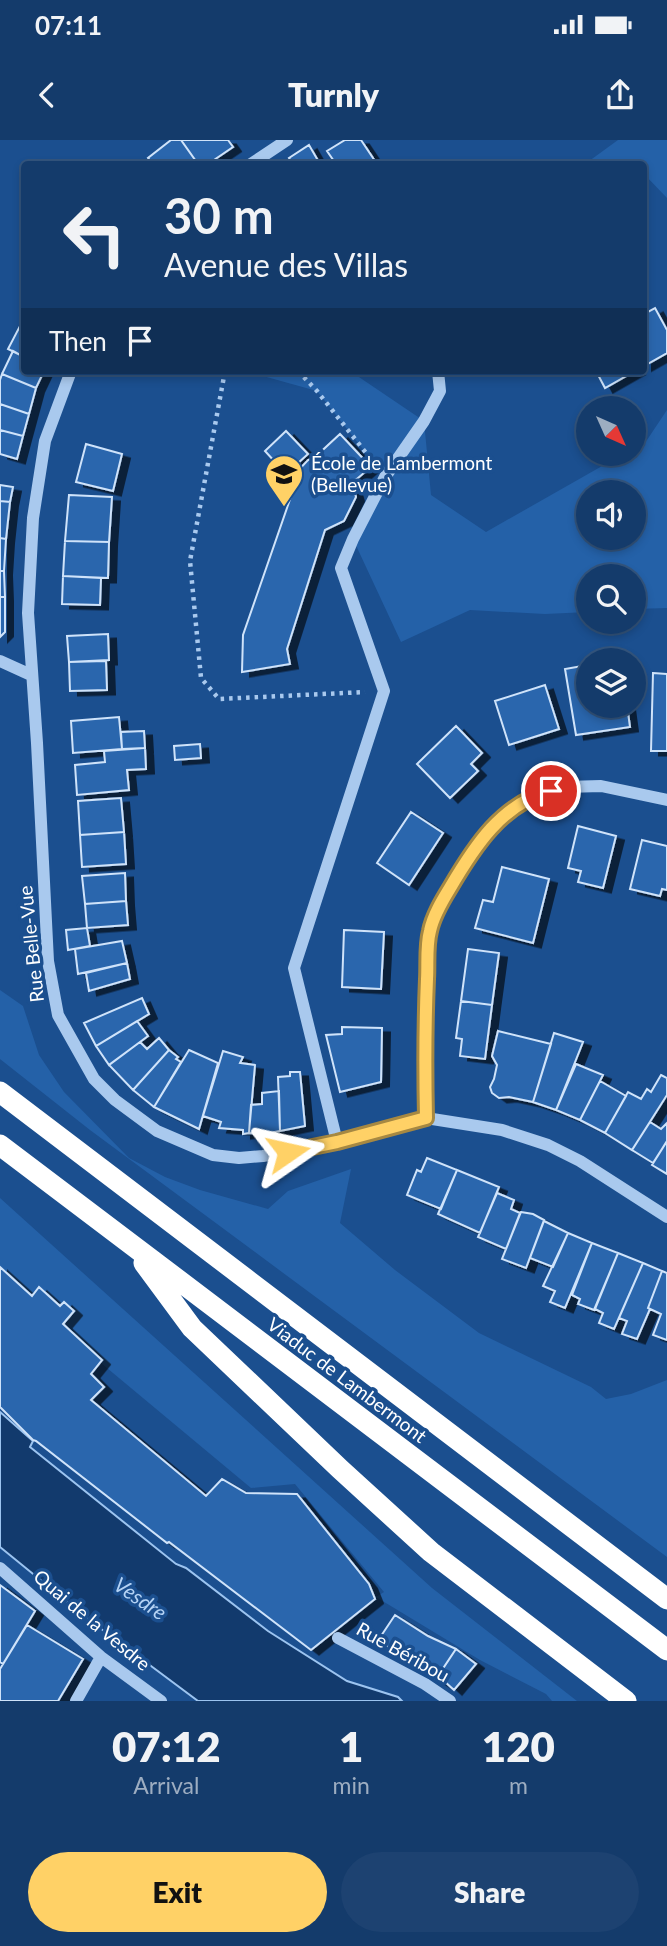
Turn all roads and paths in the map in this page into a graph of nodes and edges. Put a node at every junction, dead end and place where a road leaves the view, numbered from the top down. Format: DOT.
graph roads {
  1 [pos="287,140"];
  2 [pos="256,161"];
  3 [pos="70,375"];
  4 [pos="224,375"];
  5 [pos="302,375"];
  6 [pos="438,375"];
  7 [pos="385,477"];
  8 [pos="0,661"];
  9 [pos="31,675"];
  10 [pos="384,691"];
  11 [pos="667,800"];
  12 [pos="0,1092"];
  13 [pos="426,1118"];
  14 [pos="337,1142"];
  15 [pos="0,1145"];
  16 [pos="667,1217"];
  17 [pos="130,1244"];
  18 [pos="0,1568"];
  19 [pos="667,1599"];
  20 [pos="338,1637"];
  21 [pos="667,1650"];
  22 [pos="101,1657"];
  23 [pos="76,1701"];
  24 [pos="161,1701"];
  25 [pos="450,1701"];
  26 [pos="626,1701"];
  1 -- 2 [label="street"];
  3 -- 9 [label="street, Rue Belle-Vue"];
  4 -- 10 [label="path"];
  5 -- 7 [label="path"];
  6 -- 7 [label="street"];
  7 -- 10 [label="street"];
  8 -- 9 [label="street"];
  9 -- 14 [label="street, Rue Belle-Vue"];
  10 -- 14 [label="street"];
  11 -- 13 [label="street"];
  12 -- 19 [label="highway"];
  13 -- 14 [label="street, Rue Belle-Vue"];
  13 -- 16 [label="street, Rue Belle-Vue"];
  15 -- 17 [label="highway, Viaduc de Lambermont"];
  17 -- 21 [label="highway, Viaduc de Lambermont"];
  17 -- 26 [label="highway"];
  18 -- 22 [label="street, Quai de la Vesdre"];
  20 -- 25 [label="street, Rue Béribou"];
  22 -- 23 [label="street"];
  22 -- 24 [label="street, Quai de la Vesdre"];
}
